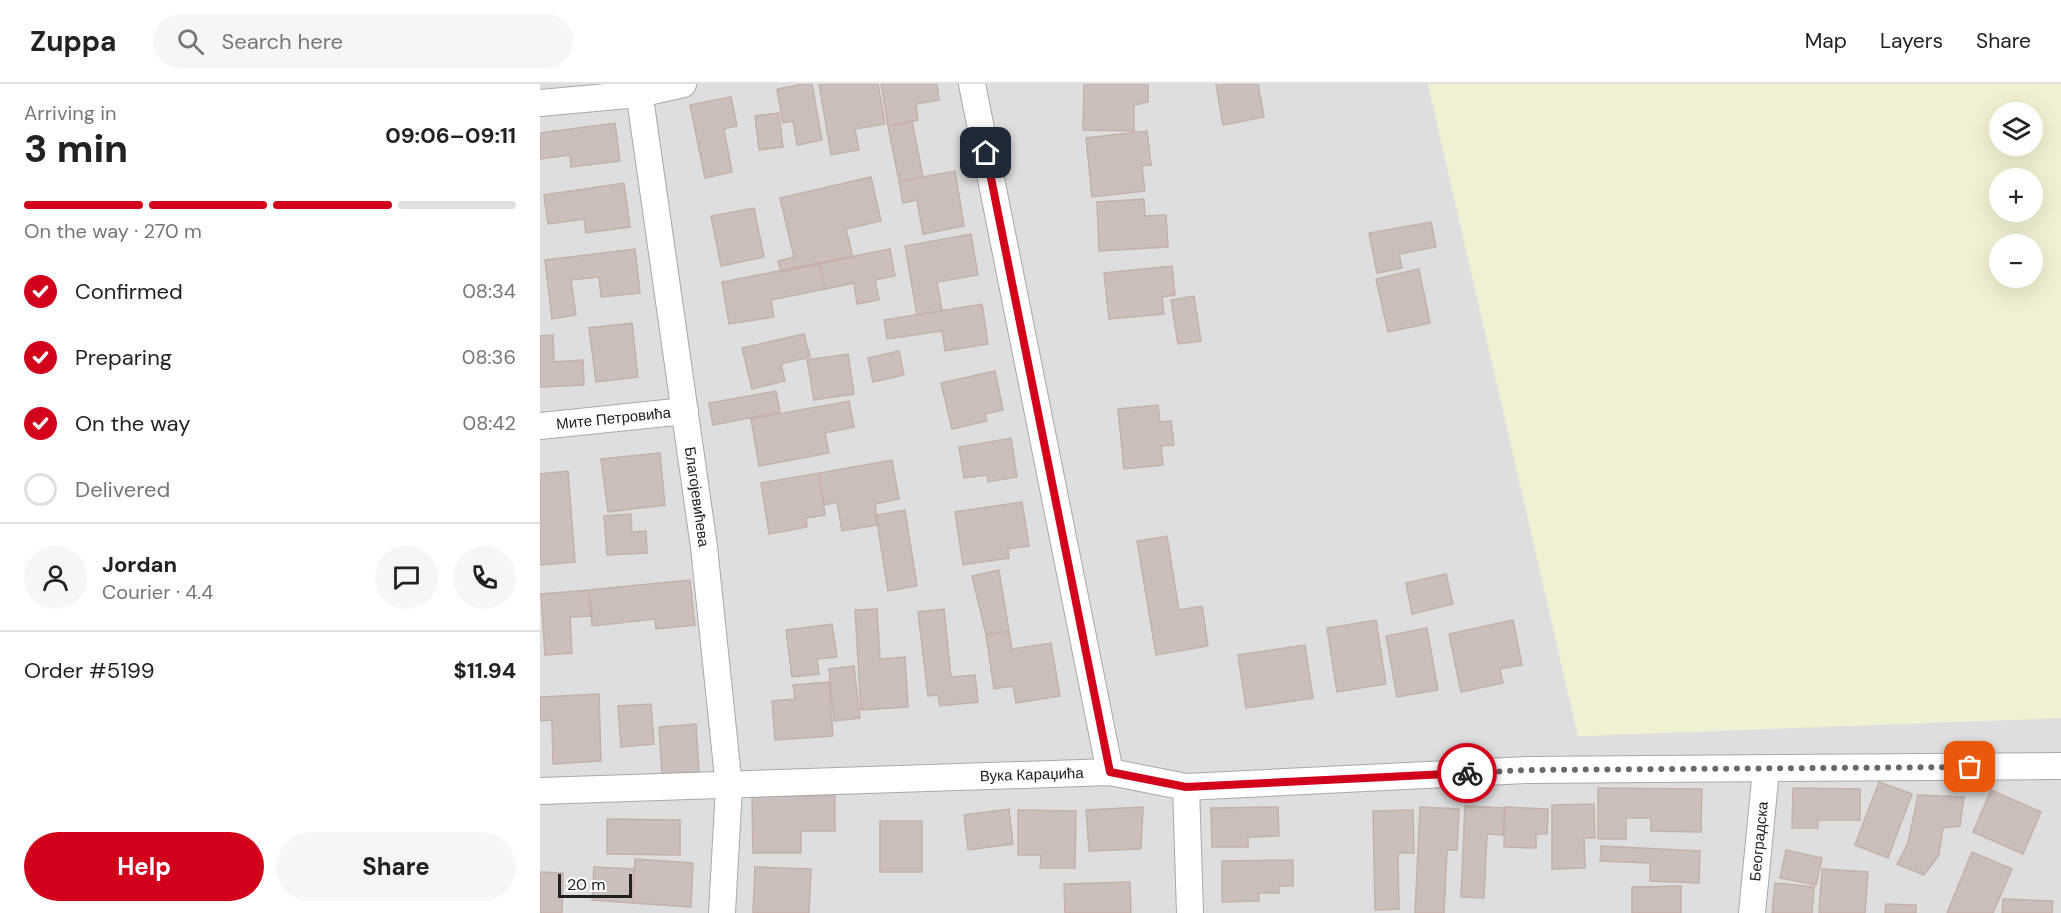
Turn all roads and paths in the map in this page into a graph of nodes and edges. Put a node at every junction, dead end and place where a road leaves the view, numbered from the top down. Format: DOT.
graph roads {
  1 [pos="683,84"];
  2 [pos="972,84"];
  3 [pos="638,89"];
  4 [pos="540,103"];
  5 [pos="685,411"];
  6 [pos="540,426"];
  7 [pos="2061,766"];
  8 [pos="1766,770"];
  9 [pos="1110,772"];
  10 [pos="729,787"];
  11 [pos="1186,787"];
  12 [pos="540,791"];
  13 [pos="722,913"];
  14 [pos="1190,913"];
  15 [pos="1752,913"];
  1 -- 3 [label="street"];
  2 -- 9 [label="street"];
  3 -- 4 [label="street"];
  3 -- 5 [label="street, Благојевићева"];
  5 -- 6 [label="street, Мите Петровића"];
  5 -- 10 [label="street, Благојевићева"];
  7 -- 8 [label="street, Вука Караџића"];
  8 -- 11 [label="street, Вука Караџића"];
  8 -- 15 [label="street, Београдска"];
  9 -- 10 [label="street, Вука Караџића"];
  9 -- 11 [label="street, Вука Караџића"];
  10 -- 12 [label="street, Вука Караџића"];
  10 -- 13 [label="street, Благојевићева"];
  11 -- 14 [label="street"];
}
